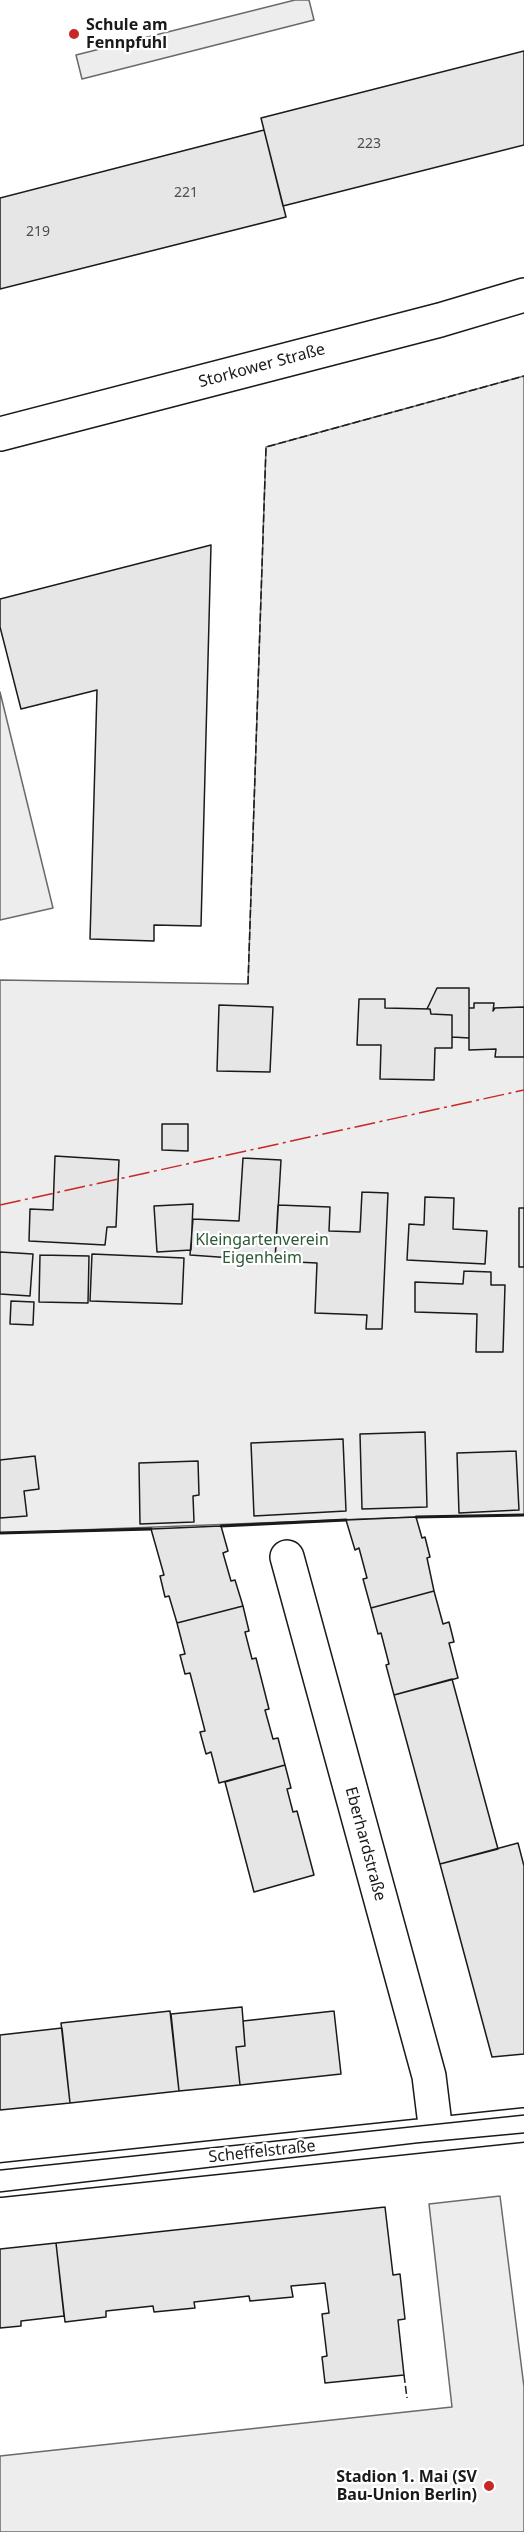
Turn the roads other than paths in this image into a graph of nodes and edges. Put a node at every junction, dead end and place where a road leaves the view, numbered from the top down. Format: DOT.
graph roads {
  1 [pos="524,295"];
  2 [pos="0,434"];
  3 [pos="287,1557"];
  4 [pos="524,2125"];
  5 [pos="436,2133"];
  6 [pos="0,2180"];
  1 -- 2 [label="street, Storkower Straße"];
  3 -- 5 [label="street, Eberhardstraße"];
  4 -- 5 [label="street, Scheffelstraße"];
  5 -- 6 [label="street, Scheffelstraße"];
}
